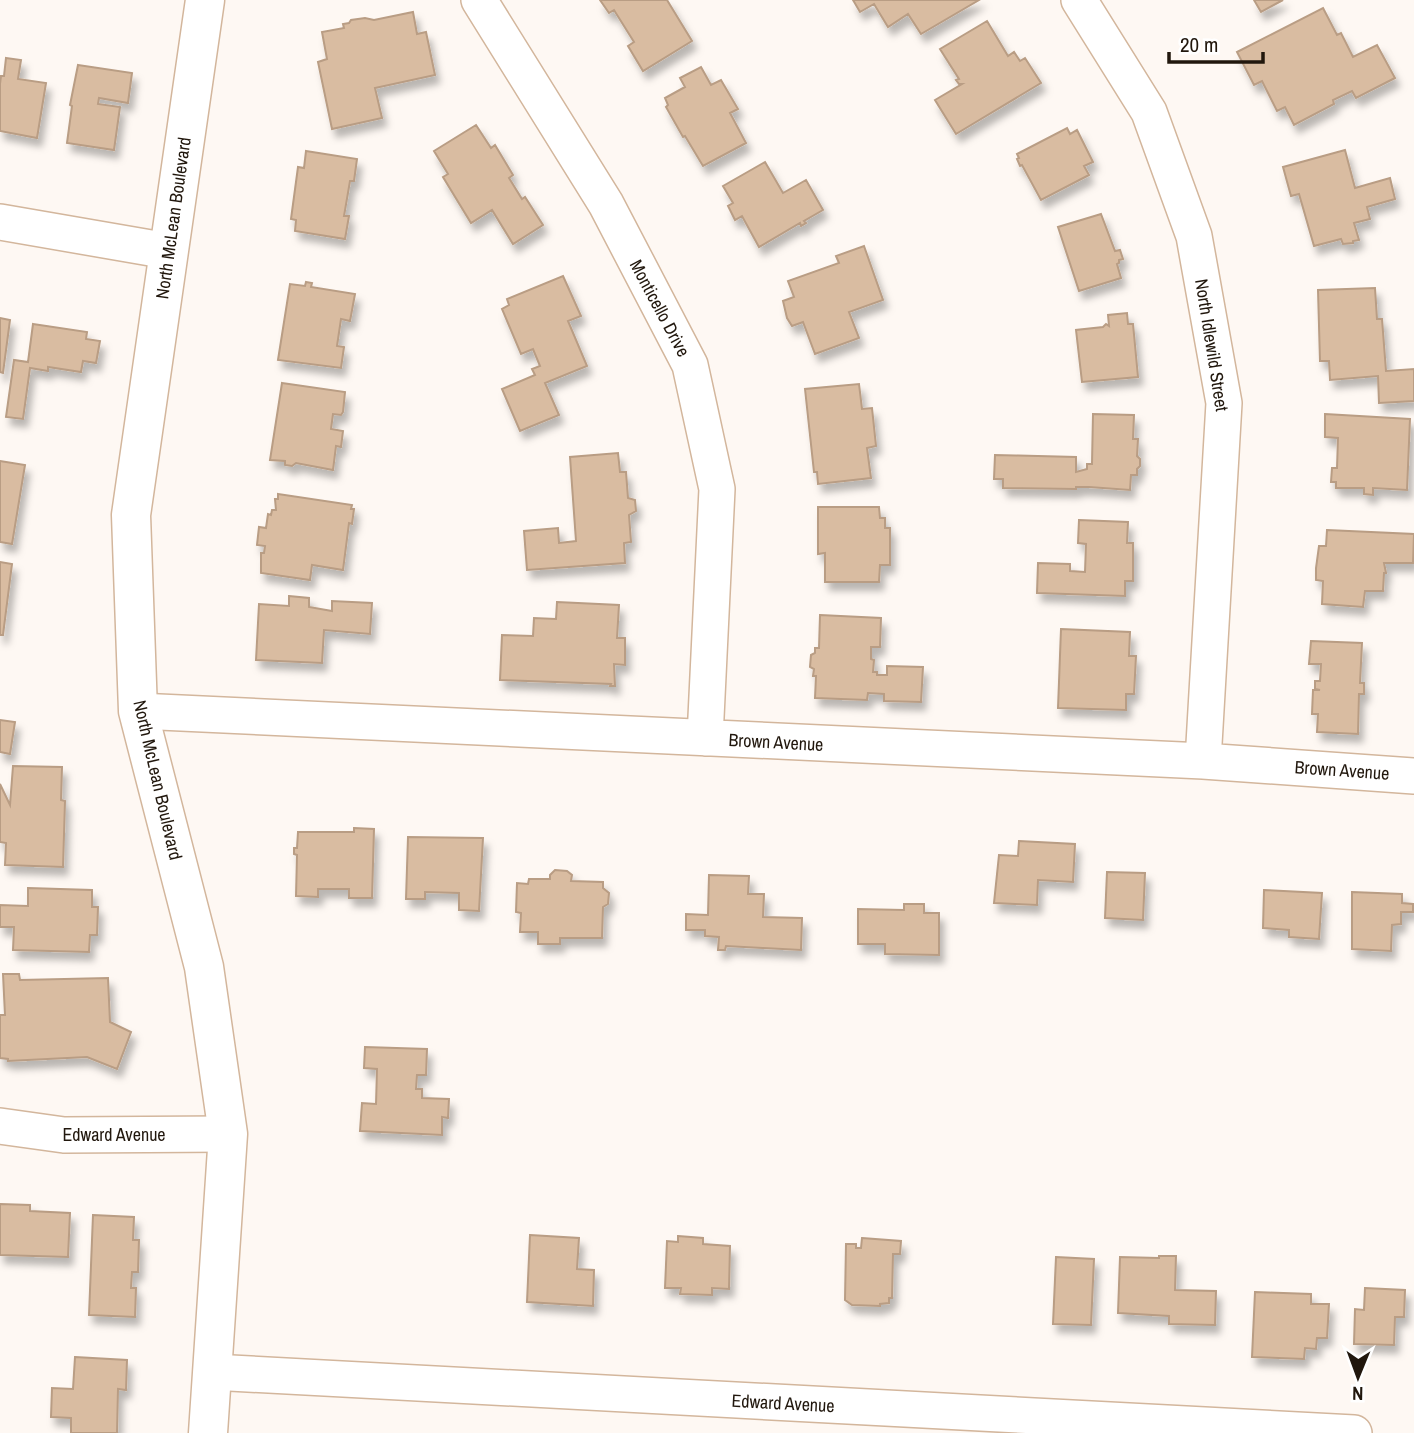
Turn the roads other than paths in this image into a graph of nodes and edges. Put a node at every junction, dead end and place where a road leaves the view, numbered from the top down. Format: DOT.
graph roads {
  1 [pos="205,0"];
  2 [pos="479,0"];
  3 [pos="1079,0"];
  4 [pos="0,222"];
  5 [pos="168,251"];
  6 [pos="138,711"];
  7 [pos="705,738"];
  8 [pos="1203,761"];
  9 [pos="1414,776"];
  10 [pos="0,1126"];
  11 [pos="228,1134"];
  12 [pos="212,1372"];
  13 [pos="208,1433"];
  14 [pos="1354,1433"];
  1 -- 5 [label="main road, North McLean Boulevard"];
  2 -- 7 [label="street, Monticello Drive"];
  3 -- 8 [label="street, North Idlewild Street"];
  4 -- 5 [label="street"];
  5 -- 6 [label="main road, North McLean Boulevard"];
  6 -- 7 [label="street, Brown Avenue"];
  6 -- 11 [label="main road, North McLean Boulevard"];
  7 -- 8 [label="street, Brown Avenue"];
  8 -- 9 [label="street, Brown Avenue"];
  10 -- 11 [label="street, Edward Avenue"];
  11 -- 12 [label="main road, North McLean Boulevard"];
  12 -- 13 [label="main road, North McLean Boulevard"];
  12 -- 14 [label="street, Edward Avenue"];
}
